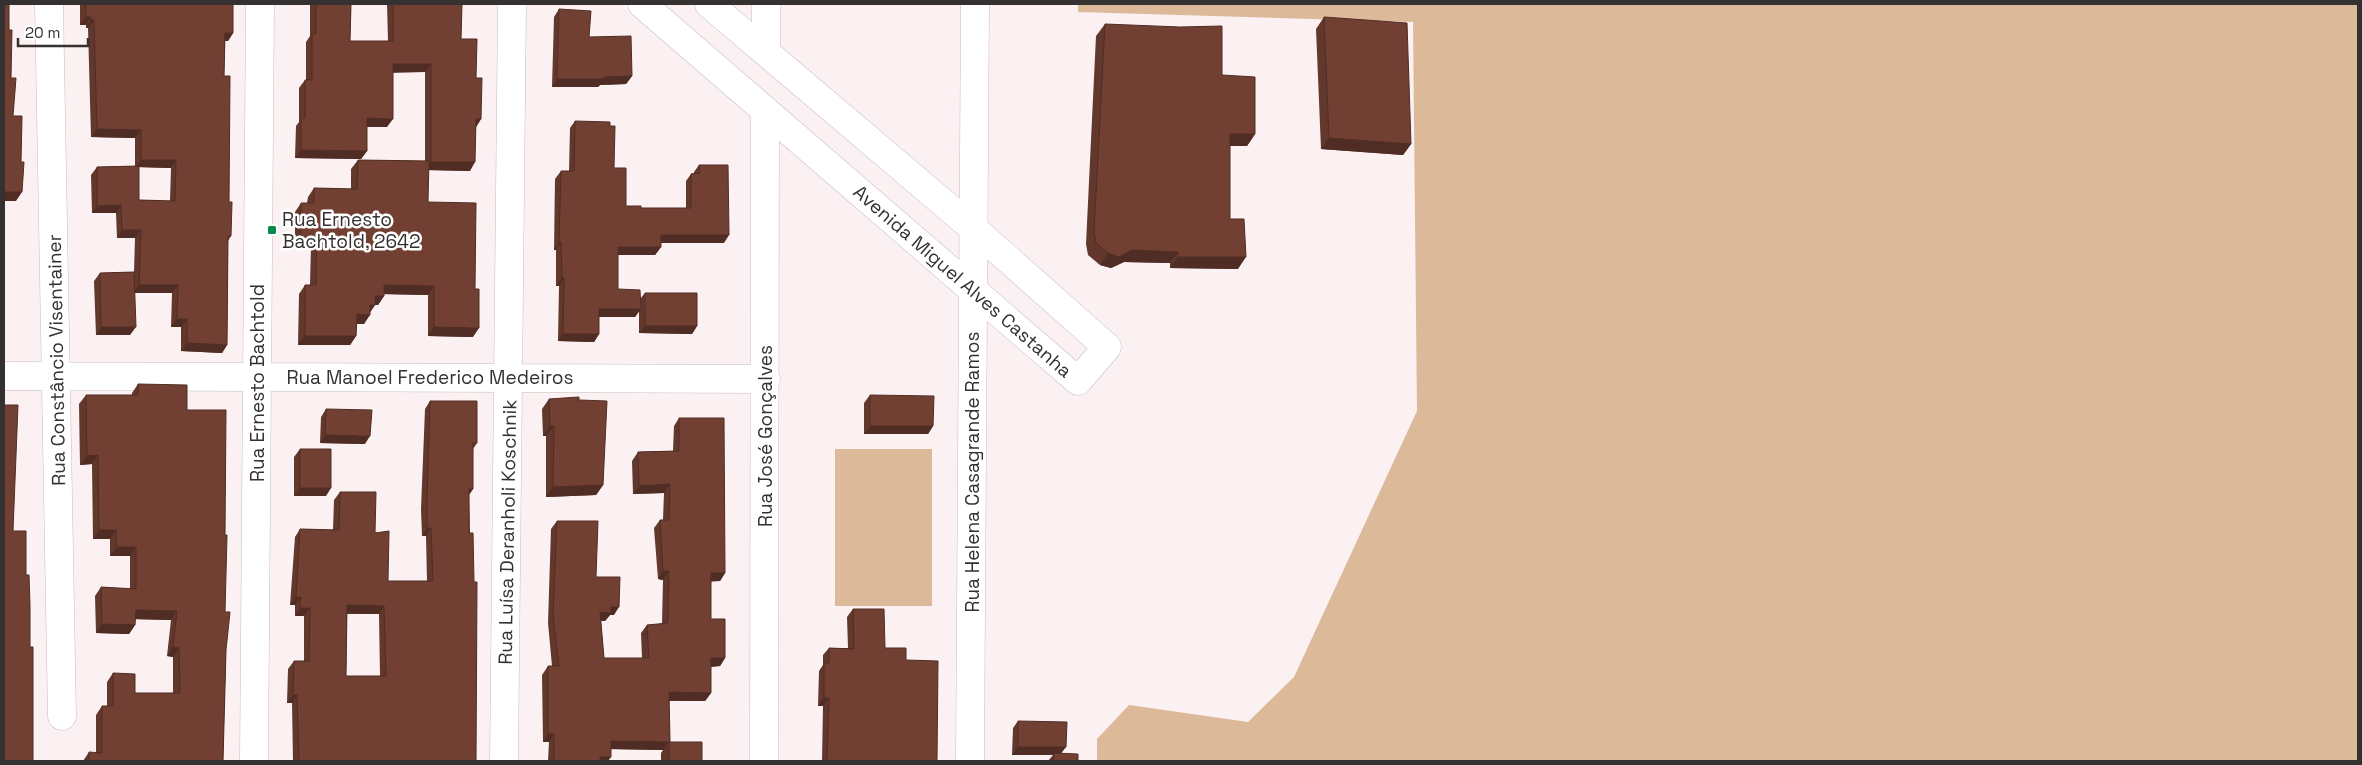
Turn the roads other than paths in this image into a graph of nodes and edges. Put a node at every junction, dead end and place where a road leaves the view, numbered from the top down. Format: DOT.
graph roads {
  1 [pos="49,4"];
  2 [pos="260,4"];
  3 [pos="512,4"];
  4 [pos="642,4"];
  5 [pos="709,4"];
  6 [pos="766,4"];
  7 [pos="976,4"];
  8 [pos="766,52"];
  9 [pos="765,110"];
  10 [pos="974,229"];
  11 [pos="973,290"];
  12 [pos="4,376"];
  13 [pos="56,376"];
  14 [pos="257,377"];
  15 [pos="508,378"];
  16 [pos="766,379"];
  17 [pos="62,716"];
  18 [pos="254,761"];
  19 [pos="504,761"];
  20 [pos="764,761"];
  21 [pos="970,761"];
  1 -- 13 [label="street, Rua Constâncio Visentainer"];
  2 -- 14 [label="street, Rua Ernesto Bachtold"];
  3 -- 15 [label="street, Rua Luísa Deranholi Koschnik"];
  4 -- 9 [label="street, Avenida Miguel Alves Castanha"];
  5 -- 8 [label="street, Avenida Miguel Alves Castanha"];
  6 -- 8 [label="street"];
  7 -- 10 [label="street, Rua Helena Casagrande Ramos"];
  8 -- 10 [label="street, Avenida Miguel Alves Castanha"];
  9 -- 11 [label="street, Avenida Miguel Alves Castanha"];
  9 -- 16 [label="street, Rua José Gonçalves"];
  10 -- 11 [label="street, Rua Helena Casagrande Ramos"];
  10 -- 11 [label="street, Avenida Miguel Alves Castanha"];
  11 -- 21 [label="street, Rua Helena Casagrande Ramos"];
  12 -- 13 [label="street, Rua Manoel Frederico Medeiros"];
  13 -- 14 [label="street, Rua Manoel Frederico Medeiros"];
  13 -- 17 [label="street, Rua Constâncio Visentainer"];
  14 -- 15 [label="street, Rua Manoel Frederico Medeiros"];
  14 -- 18 [label="street, Rua Ernesto Bachtold"];
  15 -- 16 [label="street, Rua Manoel Frederico Medeiros"];
  15 -- 19 [label="street, Rua Luísa Deranholi Koschnik"];
  16 -- 20 [label="street, Rua José Gonçalves"];
}
